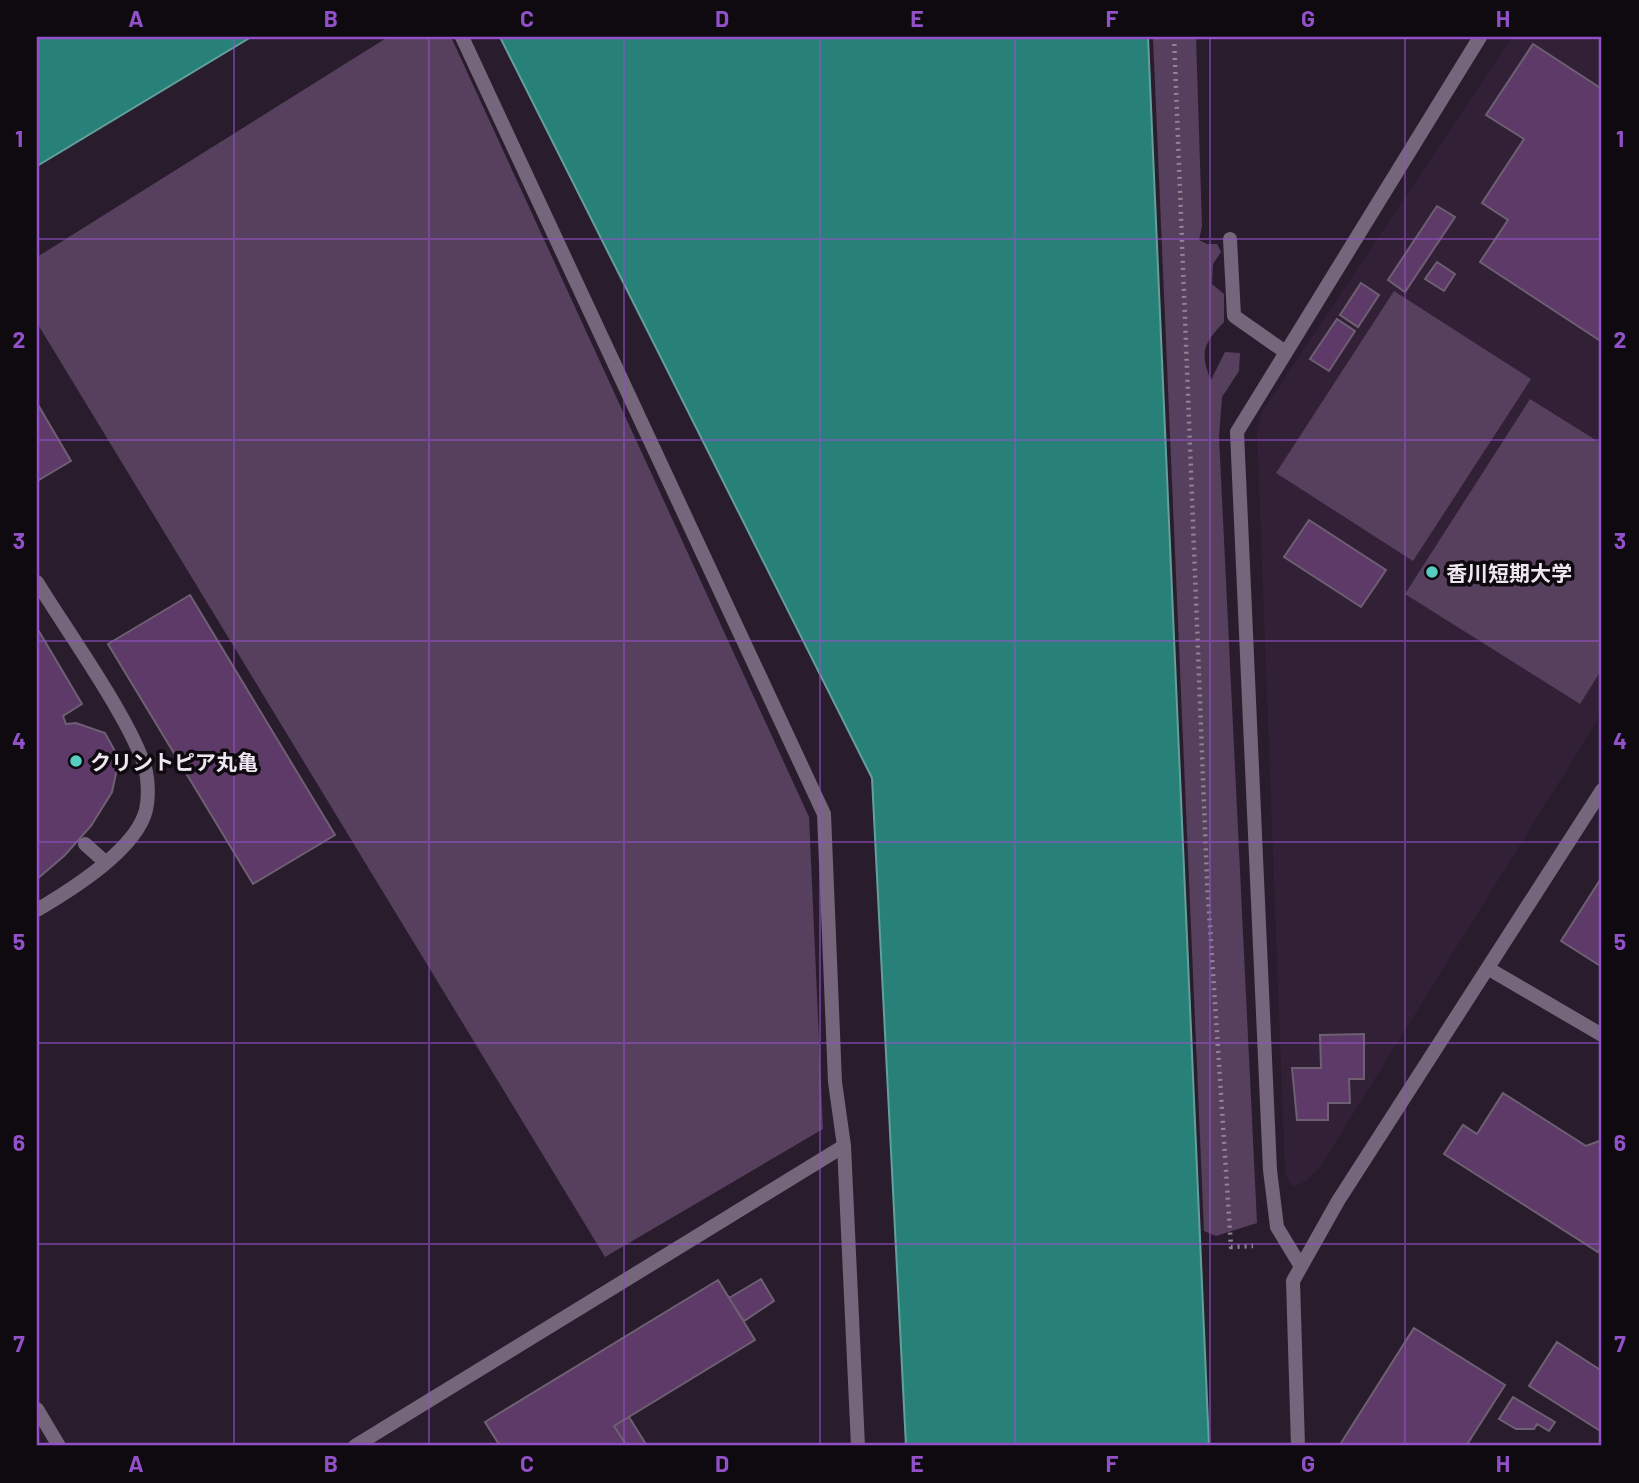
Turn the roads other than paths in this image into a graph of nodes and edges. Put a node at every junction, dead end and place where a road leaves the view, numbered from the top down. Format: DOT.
graph roads {
  1 [pos="462,37"];
  2 [pos="1480,37"];
  3 [pos="1230,239"];
  4 [pos="1284,351"];
  5 [pos="37,582"];
  6 [pos="1602,790"];
  7 [pos="85,844"];
  8 [pos="105,862"];
  9 [pos="37,910"];
  10 [pos="1489,969"];
  11 [pos="1602,1035"];
  12 [pos="844,1146"];
  13 [pos="1300,1265"];
  14 [pos="37,1409"];
  15 [pos="59,1446"];
  16 [pos="355,1446"];
  17 [pos="858,1446"];
  18 [pos="1298,1446"];
  1 -- 12 [label="street"];
  2 -- 4 [label="street"];
  3 -- 4 [label="street"];
  4 -- 13 [label="street"];
  5 -- 8 [label="street"];
  6 -- 10 [label="street"];
  7 -- 8 [label="street"];
  8 -- 9 [label="street"];
  10 -- 11 [label="street"];
  10 -- 13 [label="street"];
  12 -- 16 [label="street"];
  12 -- 17 [label="street"];
  13 -- 18 [label="street"];
  14 -- 15 [label="street"];
}
